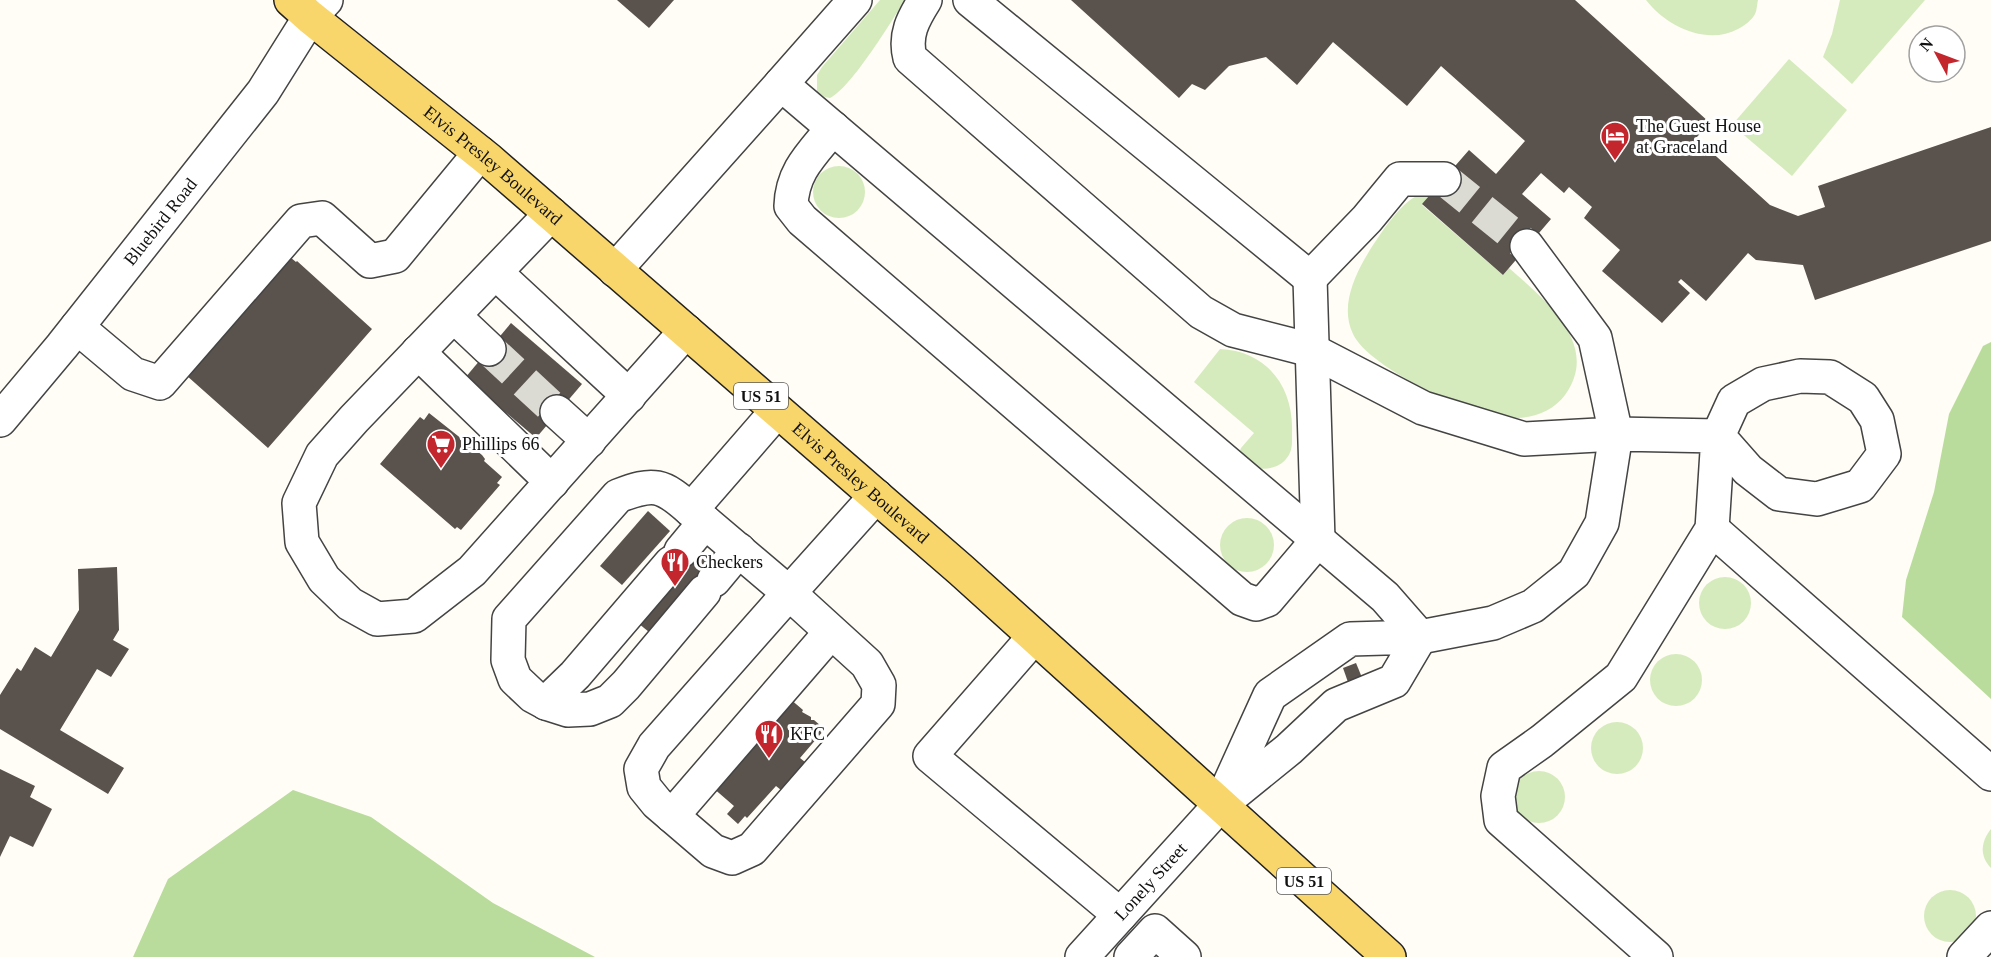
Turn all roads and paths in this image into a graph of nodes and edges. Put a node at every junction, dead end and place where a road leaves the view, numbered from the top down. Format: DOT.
graph roads {
  1 [pos="855,0"];
  2 [pos="926,0"];
  3 [pos="970,0"];
  4 [pos="309,6"];
  5 [pos="781,84"];
  6 [pos="833,128"];
  7 [pos="480,153"];
  8 [pos="1444,178"];
  9 [pos="551,214"];
  10 [pos="1527,246"];
  11 [pos="615,270"];
  12 [pos="496,273"];
  13 [pos="1310,278"];
  14 [pos="454,316"];
  15 [pos="77,327"];
  16 [pos="686,331"];
  17 [pos="489,349"];
  18 [pos="1311,350"];
  19 [pos="418,352"];
  20 [pos="629,396"];
  21 [pos="777,411"];
  22 [pos="557,412"];
  23 [pos="0,420"];
  24 [pos="1616,434"];
  25 [pos="1718,436"];
  26 [pos="589,441"];
  27 [pos="552,482"];
  28 [pos="876,496"];
  29 [pos="698,516"];
  30 [pos="1712,528"];
  31 [pos="1318,540"];
  32 [pos="739,550"];
  33 [pos="789,592"];
  34 [pos="831,632"];
  35 [pos="1034,637"];
  36 [pos="1420,637"];
  37 [pos="546,703"];
  38 [pos="1991,774"];
  39 [pos="1220,805"];
  40 [pos="672,816"];
  41 [pos="1120,915"];
  42 [pos="1991,928"];
  43 [pos="1082,957"];
  44 [pos="1131,957"];
  45 [pos="1184,957"];
  46 [pos="1389,957"];
  47 [pos="1656,957"];
  48 [pos="1964,957"];
  1 -- 5 [label="street"];
  2 -- 18 [label="street"];
  3 -- 13 [label="street"];
  4 -- 7 [label="main road, Elvis Presley Boulevard / US 51"];
  4 -- 15 [label="street, Bluebird Road"];
  5 -- 6 [label="street"];
  5 -- 11 [label="street"];
  6 -- 31 [label="street"];
  6 -- 31 [label="street"];
  7 -- 9 [label="main road, Elvis Presley Boulevard / US 51"];
  7 -- 15 [label="street"];
  8 -- 13 [label="street"];
  9 -- 11 [label="main road, Elvis Presley Boulevard / US 51"];
  9 -- 12 [label="street"];
  10 -- 24 [label="street"];
  11 -- 16 [label="main road, Elvis Presley Boulevard / US 51"];
  12 -- 14 [label="street"];
  12 -- 20 [label="street"];
  13 -- 18 [label="street"];
  14 -- 17 [label="street"];
  14 -- 19 [label="street"];
  15 -- 23 [label="street, Bluebird Road"];
  16 -- 20 [label="street"];
  16 -- 21 [label="main road, Elvis Presley Boulevard / US 51"];
  18 -- 24 [label="street"];
  18 -- 31 [label="street"];
  19 -- 27 [label="street"];
  19 -- 27 [label="street"];
  20 -- 26 [label="street"];
  21 -- 28 [label="main road, Elvis Presley Boulevard / US 51"];
  21 -- 29 [label="street"];
  22 -- 26 [label="street"];
  24 -- 25 [label="street"];
  24 -- 36 [label="street"];
  25 -- 25 [label="street"];
  25 -- 30 [label="street"];
  26 -- 27 [label="street"];
  28 -- 33 [label="street"];
  28 -- 35 [label="main road, Elvis Presley Boulevard / US 51"];
  29 -- 32 [label="street"];
  29 -- 37 [label="street"];
  29 -- 37 [label="street"];
  30 -- 38 [label="street"];
  30 -- 47 [label="street"];
  31 -- 36 [label="street"];
  32 -- 33 [label="street"];
  32 -- 37 [label="street"];
  33 -- 34 [label="street"];
  33 -- 40 [label="street"];
  34 -- 40 [label="street"];
  34 -- 40 [label="street"];
  35 -- 39 [label="main road, Elvis Presley Boulevard / US 51"];
  35 -- 41 [label="street"];
  36 -- 39 [label="street"];
  36 -- 39 [label="street"];
  39 -- 41 [label="street, Lonely Street"];
  39 -- 46 [label="main road, Elvis Presley Boulevard / US 51"];
  41 -- 43 [label="street, Lonely Street"];
  42 -- 48 [label="street"];
  44 -- 45 [label="street"];
}
